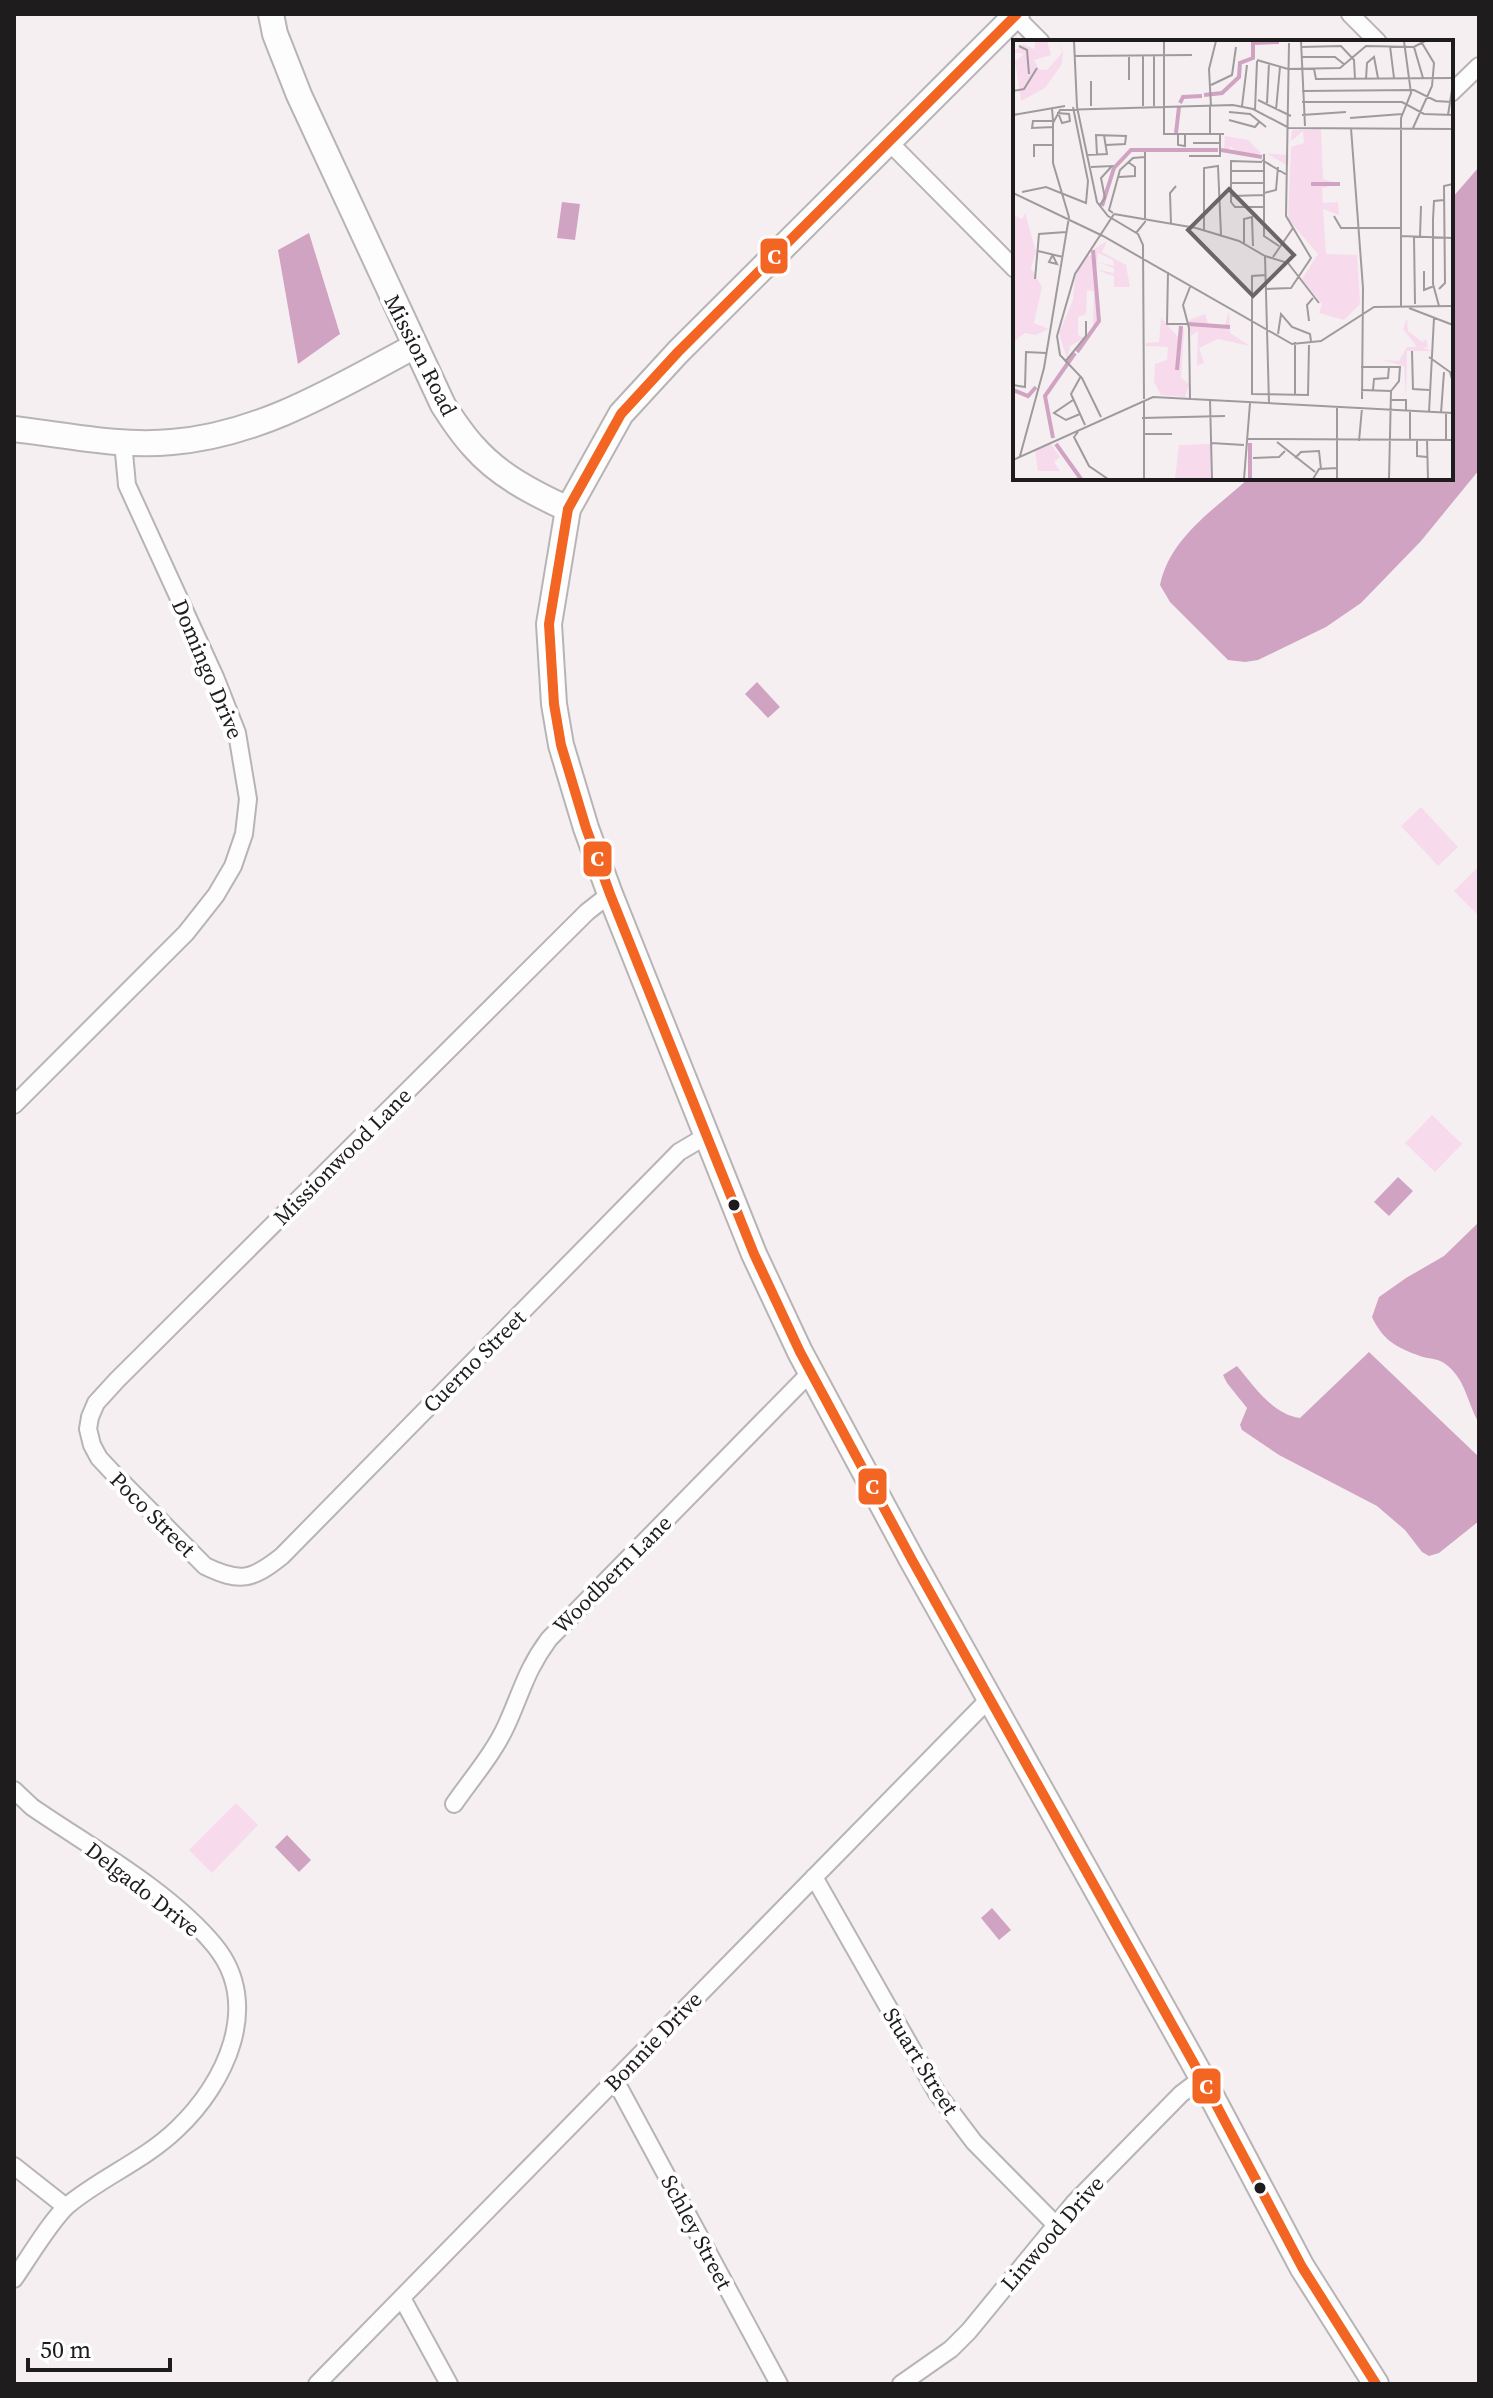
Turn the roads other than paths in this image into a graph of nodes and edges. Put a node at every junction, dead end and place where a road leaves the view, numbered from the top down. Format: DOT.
graph roads {
  1 [pos="271,14"];
  2 [pos="1350,14"];
  3 [pos="1016,15"];
  4 [pos="1039,40"];
  5 [pos="1376,40"];
  6 [pos="1479,66"];
  7 [pos="1453,91"];
  8 [pos="889,142"];
  9 [pos="1013,267"];
  10 [pos="415,346"];
  11 [pos="14,429"];
  12 [pos="123,442"];
  13 [pos="568,509"];
  14 [pos="610,894"];
  15 [pos="14,1105"];
  16 [pos="706,1136"];
  17 [pos="810,1373"];
  18 [pos="88,1429"];
  19 [pos="238,1577"];
  20 [pos="990,1698"];
  21 [pos="14,1790"];
  22 [pos="454,1804"];
  23 [pos="814,1877"];
  24 [pos="1202,2078"];
  25 [pos="615,2080"];
  26 [pos="14,2166"];
  27 [pos="66,2207"];
  28 [pos="1056,2225"];
  29 [pos="14,2279"];
  30 [pos="402,2298"];
  31 [pos="317,2384"];
  32 [pos="449,2384"];
  33 [pos="779,2384"];
  34 [pos="901,2384"];
  35 [pos="1376,2384"];
  1 -- 10 [label="street, Mission Road"];
  2 -- 5 [label="street"];
  3 -- 4 [label="street"];
  3 -- 8 [label="street"];
  6 -- 7 [label="street"];
  8 -- 9 [label="street"];
  8 -- 13 [label="street"];
  10 -- 12 [label="street"];
  10 -- 13 [label="street, Mission Road"];
  11 -- 12 [label="street"];
  12 -- 15 [label="street, Domingo Drive"];
  13 -- 14 [label="street"];
  14 -- 16 [label="street"];
  14 -- 18 [label="street, Missionwood Lane"];
  16 -- 17 [label="street"];
  16 -- 19 [label="street, Cuerno Street"];
  17 -- 20 [label="street"];
  17 -- 22 [label="street, Woodbern Lane"];
  18 -- 19 [label="street, Poco Street"];
  20 -- 23 [label="street, Bonnie Drive"];
  20 -- 24 [label="street"];
  21 -- 27 [label="street, Delgado Drive"];
  23 -- 25 [label="street, Bonnie Drive"];
  23 -- 28 [label="street, Stuart Street"];
  24 -- 28 [label="street, Linwood Drive"];
  24 -- 35 [label="street"];
  25 -- 30 [label="street, Bonnie Drive"];
  25 -- 33 [label="street, Schley Street"];
  26 -- 27 [label="street"];
  27 -- 29 [label="street"];
  28 -- 34 [label="street, Linwood Drive"];
  30 -- 31 [label="street, Bonnie Drive"];
  30 -- 32 [label="street"];
}
